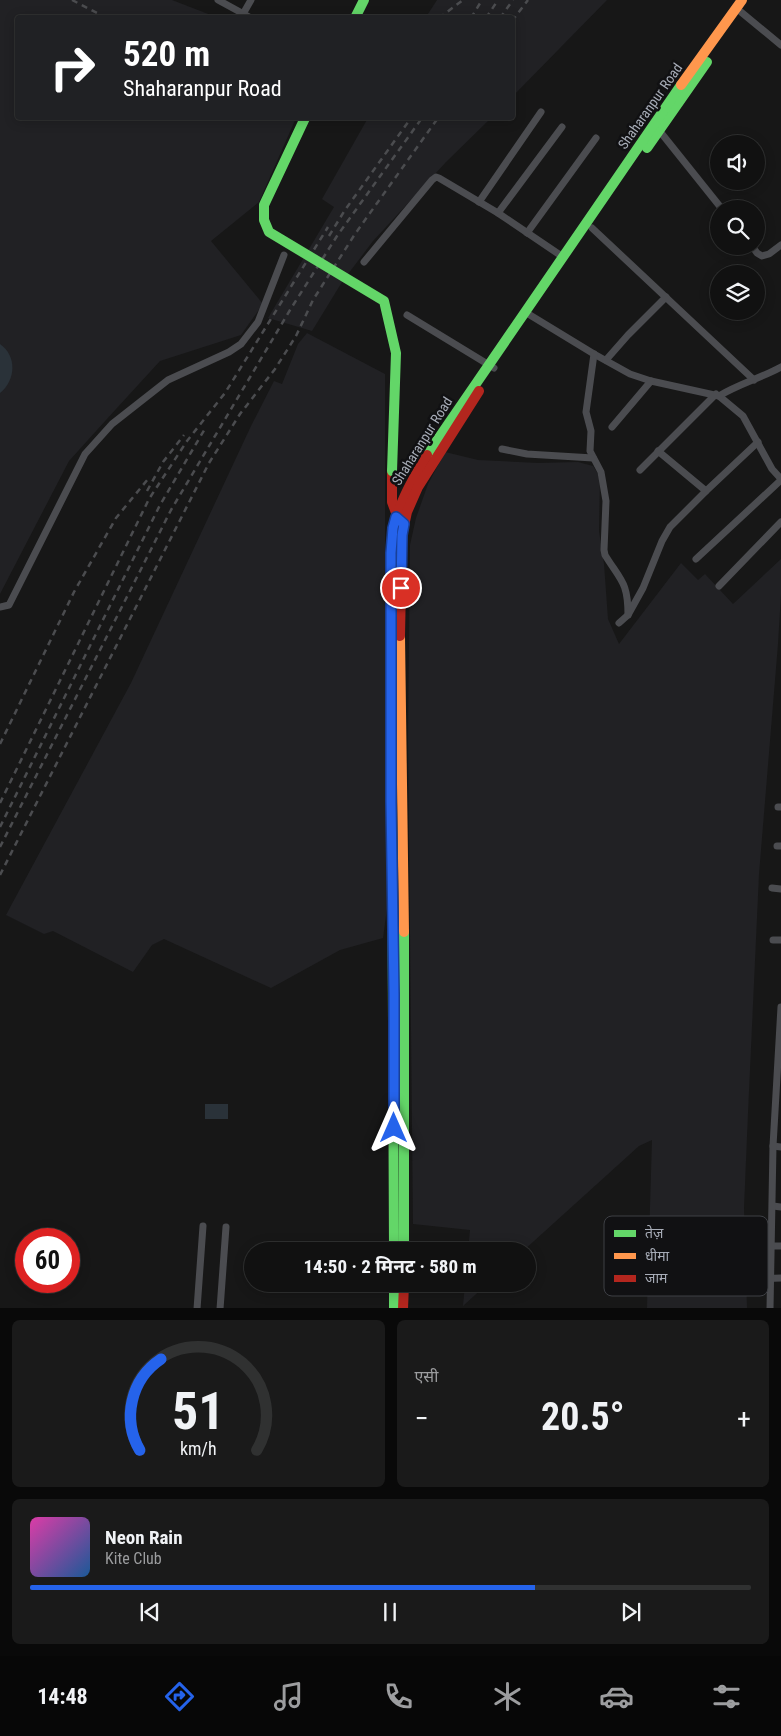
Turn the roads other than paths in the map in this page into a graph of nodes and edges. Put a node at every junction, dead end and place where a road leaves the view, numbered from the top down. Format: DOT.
graph roads {
  1 [pos="218,0"];
  2 [pos="251,0"];
  3 [pos="364,0"];
  4 [pos="742,0"];
  5 [pos="750,0"];
  6 [pos="741,12"];
  7 [pos="243,14"];
  8 [pos="356,15"];
  9 [pos="781,45"];
  10 [pos="541,112"];
  11 [pos="304,120"];
  12 [pos="562,127"];
  13 [pos="657,128"];
  14 [pos="596,138"];
  15 [pos="715,200"];
  16 [pos="479,202"];
  17 [pos="498,213"];
  18 [pos="592,228"];
  19 [pos="527,233"];
  20 [pos="781,246"];
  21 [pos="284,255"];
  22 [pos="760,255"];
  23 [pos="563,257"];
  24 [pos="364,262"];
  25 [pos="666,297"];
  26 [pos="528,314"];
  27 [pos="407,315"];
  28 [pos="594,354"];
  29 [pos="606,360"];
  30 [pos="492,366"];
  31 [pos="778,369"];
  32 [pos="781,377"];
  33 [pos="754,380"];
  34 [pos="651,381"];
  35 [pos="718,395"];
  36 [pos="612,427"];
  37 [pos="758,442"];
  38 [pos="502,449"];
  39 [pos="658,451"];
  40 [pos="593,458"];
  41 [pos="640,470"];
  42 [pos="781,479"];
  43 [pos="706,490"];
  44 [pos="400,520"];
  45 [pos="781,522"];
  46 [pos="696,559"];
  47 [pos="719,586"];
  48 [pos="0,607"];
  49 [pos="628,614"];
  50 [pos="619,623"];
  51 [pos="772,888"];
  52 [pos="781,888"];
  53 [pos="773,940"];
  54 [pos="781,940"];
  55 [pos="781,1008"];
  56 [pos="779,1057"];
  57 [pos="778,1118"];
  58 [pos="777,1147"];
  59 [pos="773,1206"];
  60 [pos="781,1207"];
  61 [pos="203,1226"];
  62 [pos="226,1227"];
  63 [pos="394,1242"];
  64 [pos="404,1242"];
  65 [pos="768,1246"];
  66 [pos="772,1246"];
  67 [pos="781,1246"];
  68 [pos="771,1278"];
  69 [pos="781,1278"];
  70 [pos="394,1292"];
  71 [pos="404,1292"];
  72 [pos="197,1308"];
  73 [pos="220,1308"];
  74 [pos="394,1308"];
  75 [pos="404,1308"];
  76 [pos="770,1308"];
  1 -- 7 [label="street"];
  2 -- 7 [label="street"];
  3 -- 8 [label="main road"];
  4 -- 13 [label="main road, Shaharanpur Road"];
  5 -- 6 [label="main road, Shaharanpur Road"];
  6 -- 9 [label="street"];
  6 -- 13 [label="main road, Shaharanpur Road"];
  10 -- 16 [label="street"];
  11 -- 44 [label="main road, bridge"];
  12 -- 17 [label="street"];
  13 -- 15 [label="street"];
  13 -- 18 [label="main road, Shaharanpur Road"];
  13 -- 23 [label="main road, Shaharanpur Road"];
  14 -- 19 [label="street"];
  16 -- 17 [label="street"];
  16 -- 24 [label="street"];
  17 -- 19 [label="street"];
  18 -- 25 [label="street"];
  18 -- 26 [label="main road, Shaharanpur Road"];
  19 -- 23 [label="street"];
  20 -- 22 [label="street"];
  21 -- 48 [label="street"];
  23 -- 26 [label="main road, Shaharanpur Road"];
  25 -- 29 [label="street"];
  25 -- 33 [label="street"];
  26 -- 28 [label="street"];
  26 -- 30 [label="main road, Shaharanpur Road"];
  27 -- 30 [label="street"];
  28 -- 29 [label="street"];
  28 -- 40 [label="street"];
  29 -- 34 [label="street"];
  30 -- 44 [label="main road, Shaharanpur Road"];
  31 -- 32 [label="street"];
  31 -- 33 [label="street"];
  33 -- 35 [label="street"];
  34 -- 35 [label="street"];
  34 -- 36 [label="street"];
  35 -- 37 [label="street"];
  35 -- 39 [label="street"];
  37 -- 42 [label="street"];
  37 -- 43 [label="street"];
  38 -- 40 [label="street"];
  39 -- 41 [label="street"];
  39 -- 43 [label="street"];
  40 -- 49 [label="street"];
  42 -- 46 [label="street"];
  43 -- 49 [label="street"];
  44 -- 63 [label="main road, Shaharanpur Road"];
  44 -- 64 [label="main road, Shaharanpur Road"];
  45 -- 47 [label="street"];
  49 -- 50 [label="street"];
  51 -- 52 [label="street"];
  53 -- 54 [label="street"];
  55 -- 56 [label="street"];
  56 -- 57 [label="street"];
  57 -- 58 [label="street"];
  58 -- 59 [label="street"];
  59 -- 60 [label="street"];
  59 -- 66 [label="street"];
  61 -- 72 [label="street"];
  62 -- 73 [label="street"];
  65 -- 66 [label="street"];
  66 -- 67 [label="street"];
  66 -- 68 [label="street"];
  68 -- 69 [label="street"];
  68 -- 76 [label="street"];
  70 -- 74 [label="main road"];
  71 -- 75 [label="main road"];
}
